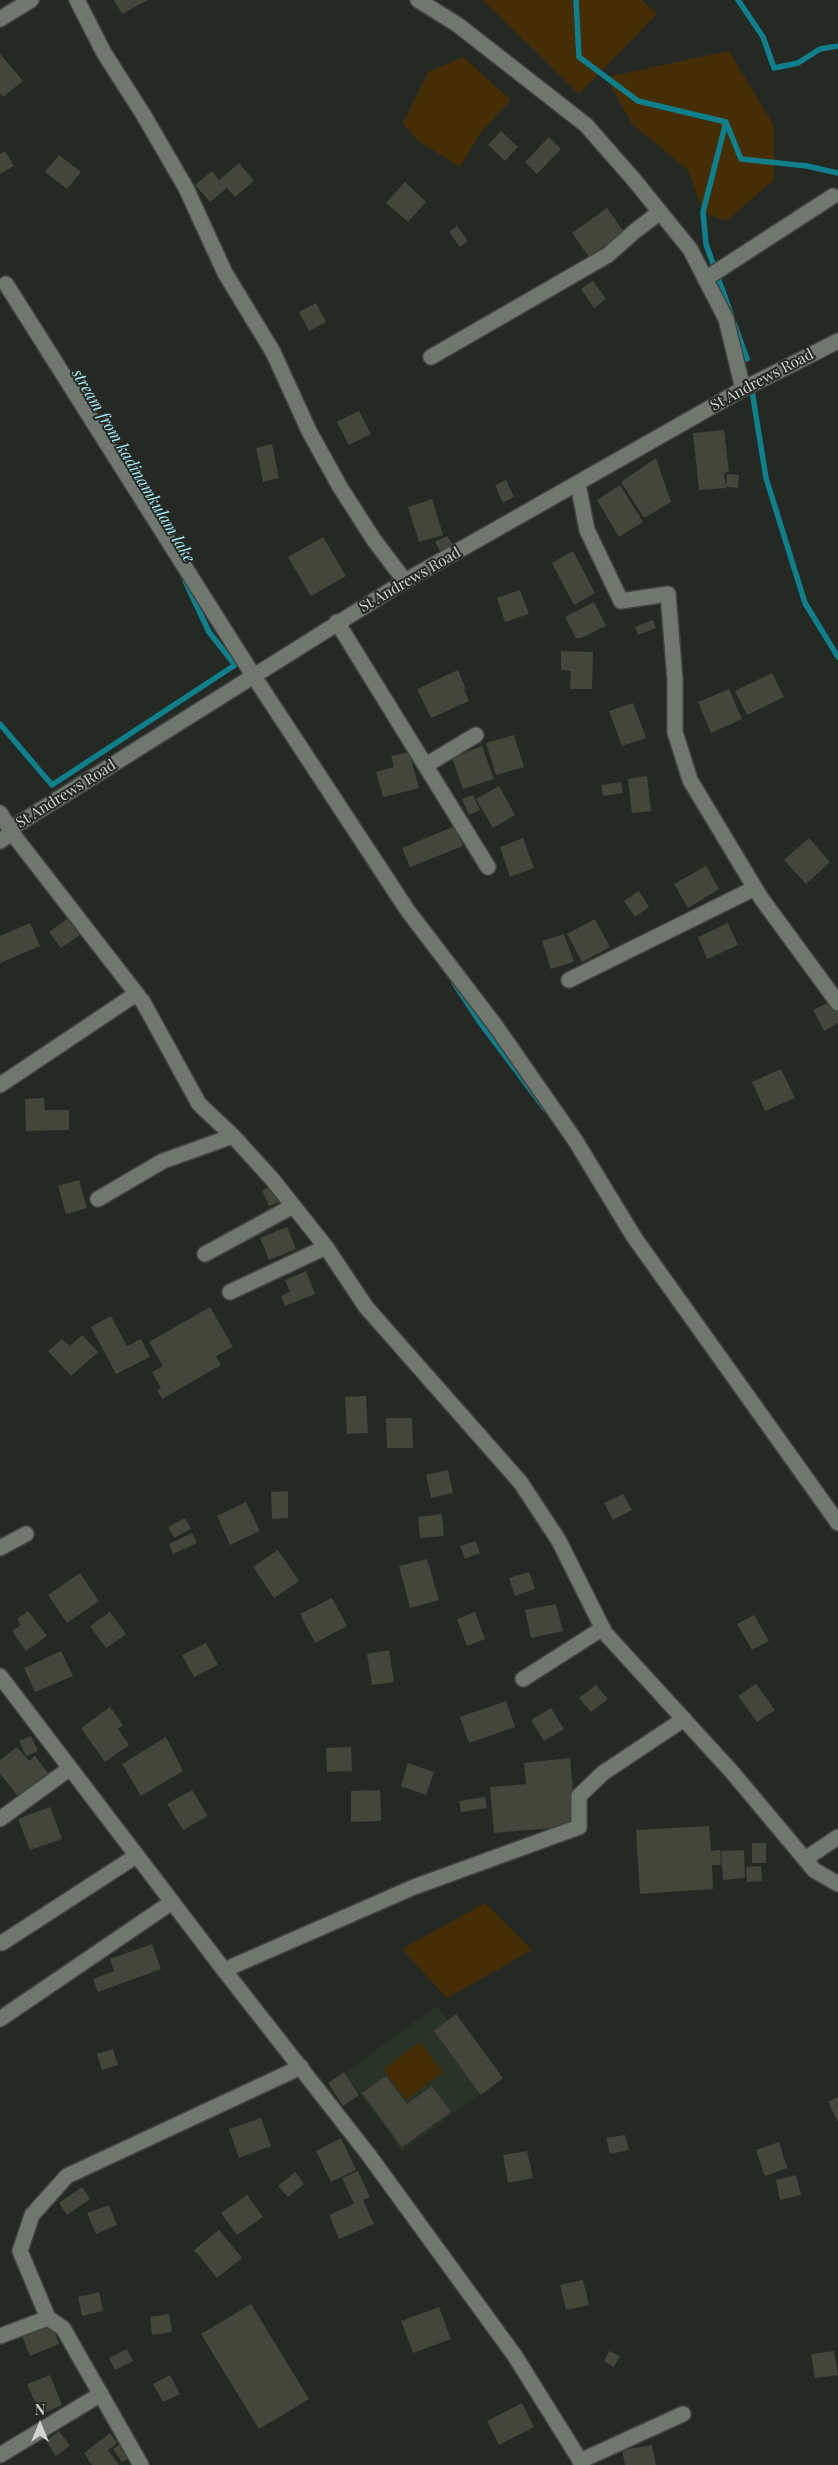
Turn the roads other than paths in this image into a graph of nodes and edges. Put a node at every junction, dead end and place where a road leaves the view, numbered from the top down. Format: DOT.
graph roads {
  1 [pos="31,0"];
  2 [pos="77,0"];
  3 [pos="418,0"];
  4 [pos="0,19"];
  5 [pos="833,196"];
  6 [pos="660,212"];
  7 [pos="705,279"];
  8 [pos="6,284"];
  9 [pos="838,341"];
  10 [pos="430,357"];
  11 [pos="743,389"];
  12 [pos="578,484"];
  13 [pos="405,581"];
  14 [pos="337,622"];
  15 [pos="253,675"];
  16 [pos="476,735"];
  17 [pos="426,765"];
  18 [pos="0,813"];
  19 [pos="8,834"];
  20 [pos="488,867"];
  21 [pos="756,888"];
  22 [pos="568,980"];
  23 [pos="136,994"];
  24 [pos="838,1003"];
  25 [pos="0,1085"];
  26 [pos="233,1136"];
  27 [pos="98,1198"];
  28 [pos="294,1206"];
  29 [pos="326,1247"];
  30 [pos="205,1254"];
  31 [pos="230,1292"];
  32 [pos="838,1522"];
  33 [pos="26,1534"];
  34 [pos="0,1548"];
  35 [pos="603,1628"];
  36 [pos="0,1676"];
  37 [pos="522,1679"];
  38 [pos="684,1719"];
  39 [pos="69,1769"];
  40 [pos="0,1819"];
  41 [pos="838,1837"];
  42 [pos="136,1856"];
  43 [pos="805,1859"];
  44 [pos="838,1884"];
  45 [pos="172,1902"];
  46 [pos="2,1942"];
  47 [pos="224,1970"];
  48 [pos="0,2020"];
  49 [pos="301,2067"];
  50 [pos="48,2318"];
  51 [pos="0,2336"];
  52 [pos="102,2394"];
  53 [pos="683,2414"];
  54 [pos="0,2455"];
  55 [pos="581,2463"];
  56 [pos="137,2464"];
  1 -- 4 [label="street"];
  2 -- 13 [label="street"];
  3 -- 6 [label="street"];
  5 -- 7 [label="street"];
  6 -- 7 [label="street"];
  6 -- 10 [label="street"];
  7 -- 11 [label="street"];
  8 -- 15 [label="street"];
  9 -- 11 [label="street, St Andrews Road"];
  11 -- 12 [label="street, St Andrews Road"];
  12 -- 13 [label="street, St Andrews Road"];
  12 -- 21 [label="street"];
  13 -- 14 [label="street, St Andrews Road"];
  14 -- 15 [label="street, St Andrews Road"];
  14 -- 17 [label="street"];
  15 -- 19 [label="street, St Andrews Road"];
  15 -- 32 [label="street"];
  16 -- 17 [label="street"];
  17 -- 20 [label="street"];
  18 -- 19 [label="street"];
  19 -- 23 [label="street"];
  21 -- 22 [label="street"];
  21 -- 24 [label="street"];
  23 -- 25 [label="street"];
  23 -- 26 [label="street"];
  26 -- 27 [label="street"];
  26 -- 28 [label="street"];
  28 -- 29 [label="street"];
  28 -- 30 [label="street"];
  29 -- 31 [label="street"];
  29 -- 35 [label="street"];
  33 -- 34 [label="street"];
  35 -- 37 [label="street"];
  35 -- 38 [label="street"];
  36 -- 39 [label="street"];
  38 -- 43 [label="street"];
  38 -- 47 [label="street"];
  39 -- 40 [label="street"];
  39 -- 42 [label="street"];
  41 -- 43 [label="street"];
  42 -- 45 [label="street"];
  42 -- 46 [label="street"];
  43 -- 44 [label="street"];
  45 -- 47 [label="street"];
  45 -- 48 [label="street"];
  47 -- 49 [label="street"];
  49 -- 50 [label="street"];
  49 -- 55 [label="street"];
  50 -- 51 [label="street"];
  50 -- 52 [label="street"];
  52 -- 54 [label="street"];
  52 -- 56 [label="street"];
  53 -- 55 [label="street"];
}
